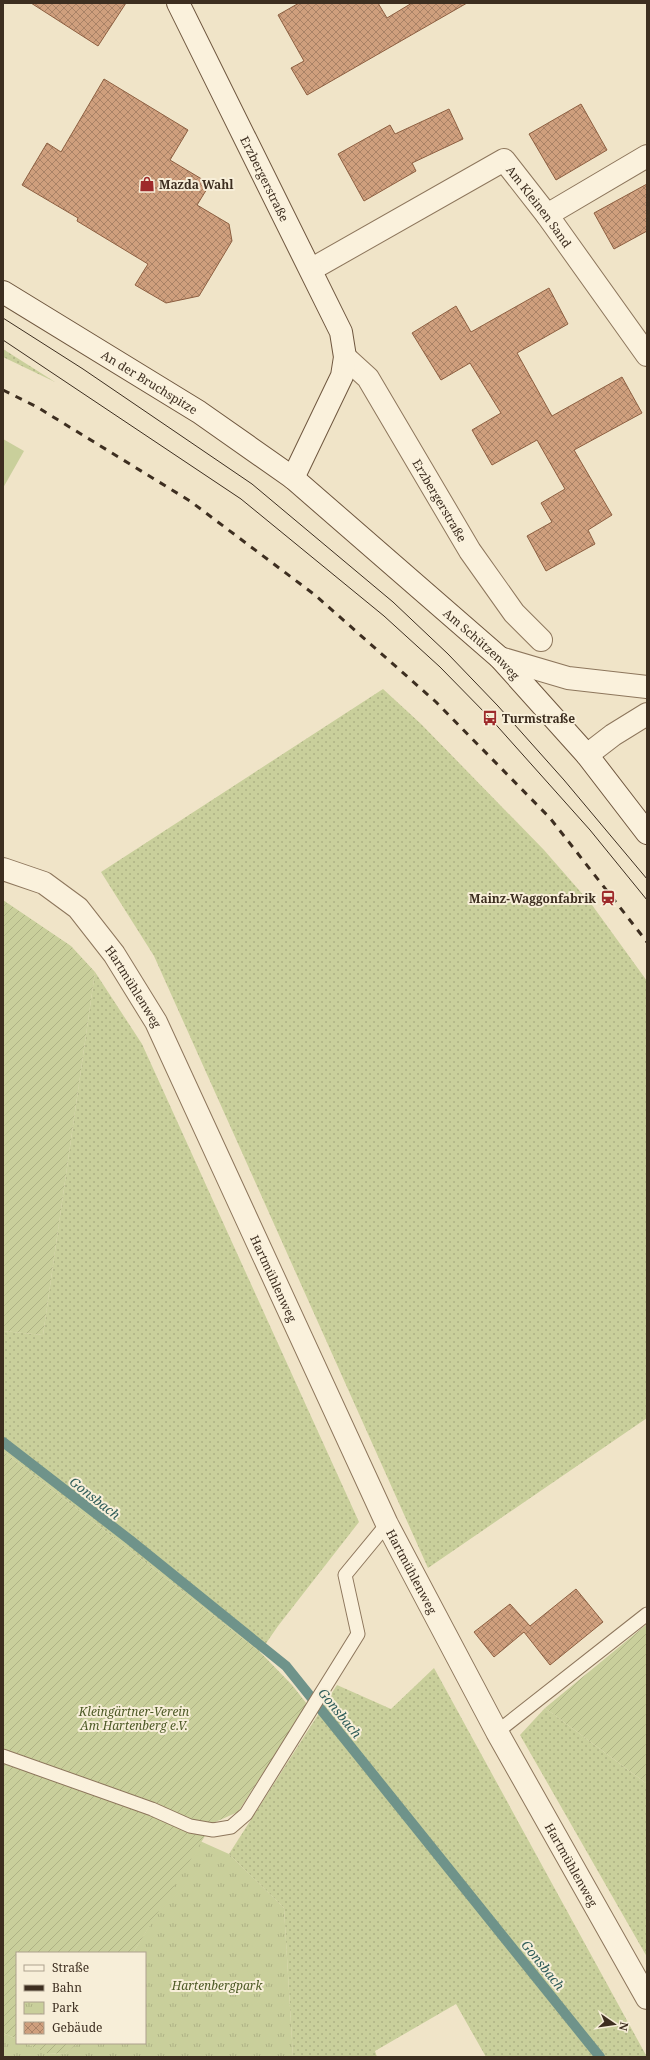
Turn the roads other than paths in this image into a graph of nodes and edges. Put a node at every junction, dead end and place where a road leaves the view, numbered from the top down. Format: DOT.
graph roads {
  1 [pos="178,3"];
  2 [pos="647,156"];
  3 [pos="546,215"];
  4 [pos="312,269"];
  5 [pos="3,292"];
  6 [pos="647,356"];
  7 [pos="345,357"];
  8 [pos="293,478"];
  9 [pos="541,640"];
  10 [pos="500,658"];
  11 [pos="647,687"];
  12 [pos="647,714"];
  13 [pos="587,755"];
  14 [pos="647,833"];
  15 [pos="3,869"];
  16 [pos="387,1524"];
  17 [pos="647,1614"];
  18 [pos="497,1732"];
  19 [pos="3,1756"];
  20 [pos="647,1998"];
  1 -- 4 [label="street, Erzbergerstraße"];
  2 -- 3 [label="street"];
  3 -- 4 [label="street, Am Kleinen Sand"];
  3 -- 6 [label="street, Am Kleinen Sand"];
  4 -- 7 [label="street, Erzbergerstraße"];
  5 -- 8 [label="street, An der Bruchspitze"];
  7 -- 8 [label="street, Erzbergerstraße"];
  7 -- 9 [label="street, Erzbergerstraße"];
  8 -- 10 [label="street, Am Schützenweg"];
  10 -- 11 [label="street"];
  10 -- 13 [label="street, Am Schützenweg"];
  12 -- 13 [label="street"];
  13 -- 14 [label="street, Am Schützenweg"];
  15 -- 16 [label="street, Hartmühlenweg"];
  16 -- 18 [label="street, Hartmühlenweg"];
  16 -- 19 [label="lane"];
  17 -- 18 [label="lane"];
  18 -- 20 [label="street, Hartmühlenweg"];
}
